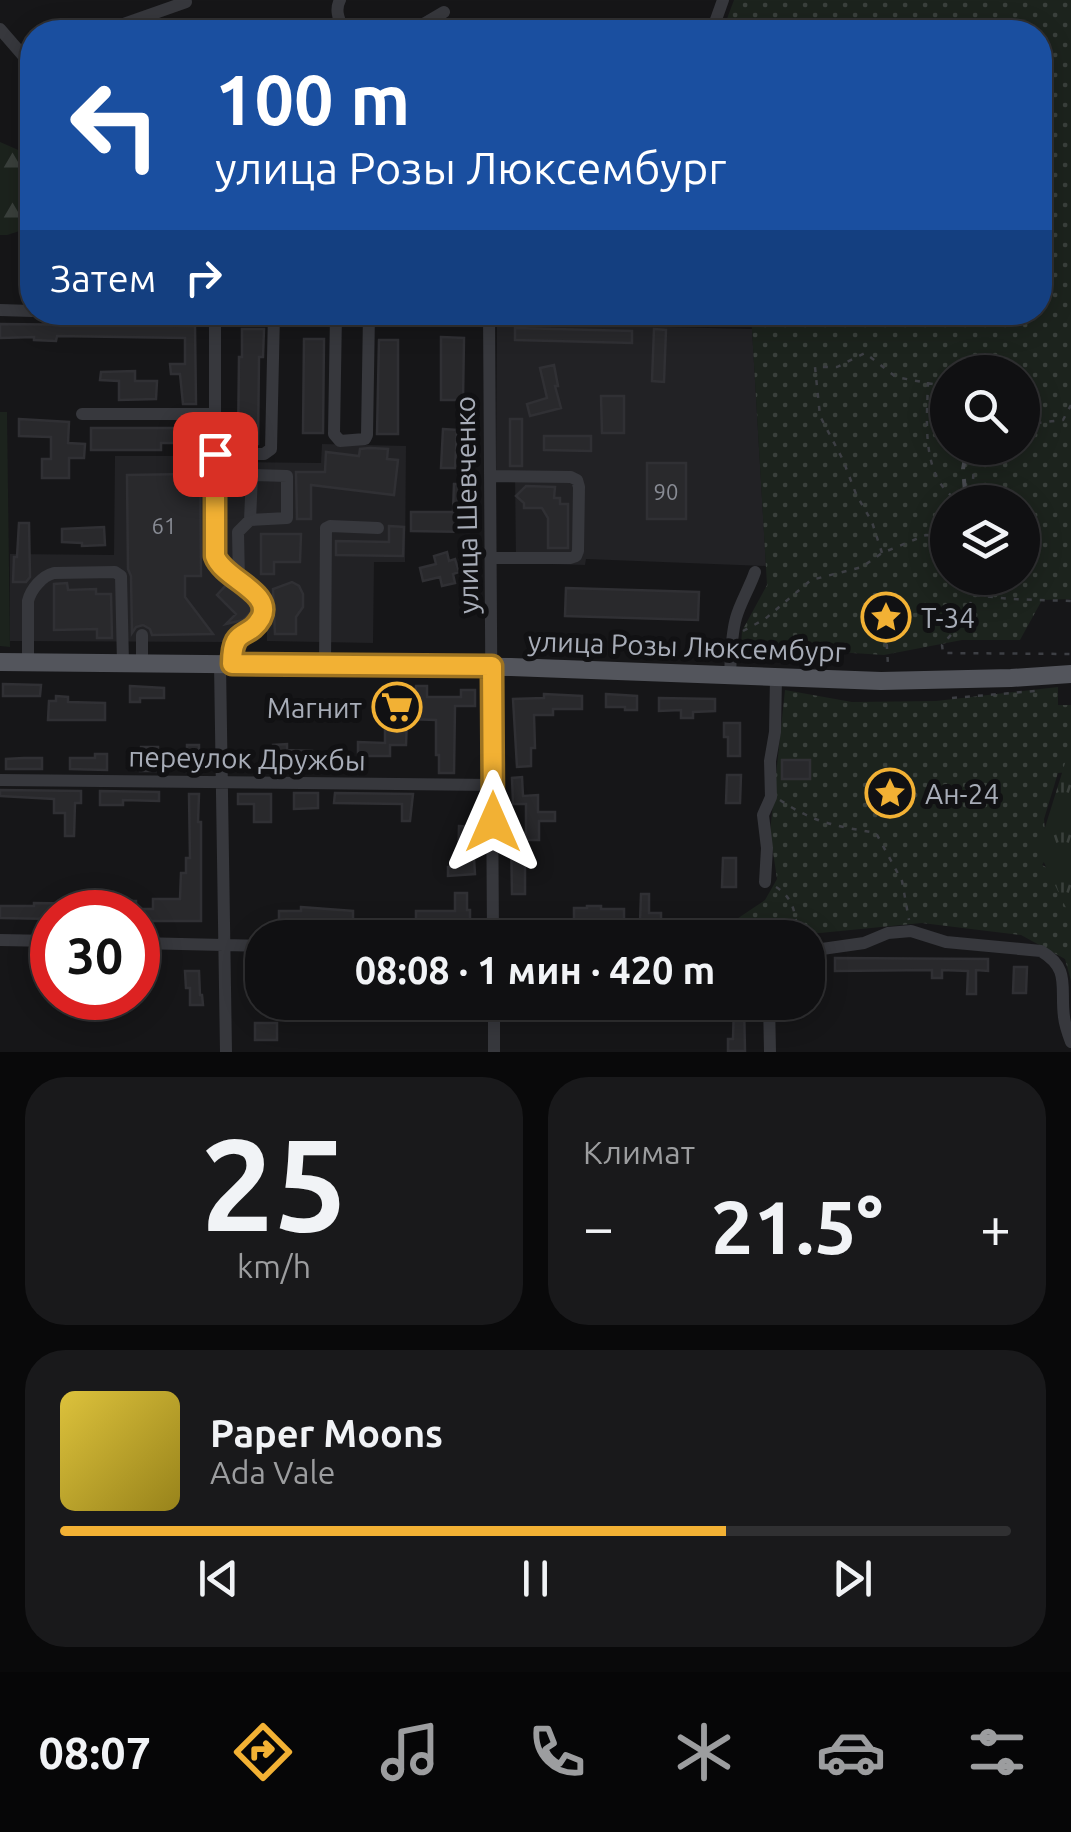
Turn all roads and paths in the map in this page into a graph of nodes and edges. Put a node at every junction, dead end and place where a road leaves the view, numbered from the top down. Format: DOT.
graph roads {
  1 [pos="186,2"];
  2 [pos="444,12"];
  3 [pos="135,20"];
  4 [pos="430,20"];
  5 [pos="2,32"];
  6 [pos="20,52"];
  7 [pos="215,325"];
  8 [pos="274,325"];
  9 [pos="336,325"];
  10 [pos="369,325"];
  11 [pos="490,325"];
  12 [pos="928,382"];
  13 [pos="1071,406"];
  14 [pos="82,414"];
  15 [pos="215,414"];
  16 [pos="1040,423"];
  17 [pos="215,454"];
  18 [pos="491,476"];
  19 [pos="941,485"];
  20 [pos="250,520"];
  21 [pos="378,528"];
  22 [pos="930,535"];
  23 [pos="882,553"];
  24 [pos="492,558"];
  25 [pos="755,572"];
  26 [pos="239,581"];
  27 [pos="974,595"];
  28 [pos="981,595"];
  29 [pos="1071,601"];
  30 [pos="886,632"];
  31 [pos="142,635"];
  32 [pos="733,636"];
  33 [pos="1071,654"];
  34 [pos="0,662"];
  35 [pos="28,662"];
  36 [pos="132,663"];
  37 [pos="226,664"];
  38 [pos="325,664"];
  39 [pos="492,666"];
  40 [pos="888,666"];
  41 [pos="1071,674"];
  42 [pos="730,675"];
  43 [pos="776,677"];
  44 [pos="1035,692"];
  45 [pos="952,698"];
  46 [pos="0,780"];
  47 [pos="222,784"];
  48 [pos="493,785"];
  49 [pos="771,797"];
  50 [pos="766,882"];
  51 [pos="494,920"];
  52 [pos="796,920"];
  53 [pos="911,931"];
  54 [pos="0,940"];
  55 [pos="30,941"];
  56 [pos="160,944"];
  57 [pos="224,946"];
  58 [pos="245,946"];
  59 [pos="825,949"];
  60 [pos="494,1020"];
  61 [pos="769,1020"];
  62 [pos="1071,1042"];
  63 [pos="226,1052"];
  64 [pos="494,1052"];
  65 [pos="770,1052"];
  1 -- 3 [label="street"];
  2 -- 4 [label="street"];
  5 -- 6 [label="street"];
  7 -- 15 [label="street"];
  8 -- 17 [label="street"];
  9 -- 10 [label="street"];
  11 -- 18 [label="street, улица Шевченко"];
  12 -- 19 [label="path"];
  12 -- 23 [label="path"];
  13 -- 16 [label="path"];
  14 -- 15 [label="street"];
  15 -- 17 [label="street"];
  17 -- 26 [label="street"];
  18 -- 24 [label="street, улица Шевченко"];
  18 -- 24 [label="street"];
  20 -- 20 [label="street"];
  20 -- 26 [label="street"];
  21 -- 38 [label="street"];
  22 -- 23 [label="path"];
  23 -- 32 [label="path"];
  24 -- 39 [label="street, улица Шевченко"];
  25 -- 32 [label="street"];
  26 -- 37 [label="street"];
  27 -- 33 [label="path"];
  28 -- 29 [label="path"];
  30 -- 40 [label="path"];
  31 -- 36 [label="street"];
  32 -- 42 [label="street"];
  34 -- 35 [label="main road, улица Розы Люксембург"];
  35 -- 36 [label="main road, улица Розы Люксембург"];
  35 -- 36 [label="street"];
  36 -- 37 [label="main road, улица Розы Люксембург"];
  37 -- 38 [label="main road, улица Розы Люксембург"];
  37 -- 47 [label="street"];
  38 -- 39 [label="main road, улица Розы Люксембург"];
  39 -- 42 [label="main road, улица Розы Люксембург"];
  39 -- 48 [label="street, улица Шевченко"];
  41 -- 43 [label="main road, улица Розы Люксембург"];
  42 -- 43 [label="main road, улица Розы Люксембург"];
  43 -- 49 [label="street"];
  44 -- 45 [label="path"];
  46 -- 47 [label="street, переулок Дружбы"];
  47 -- 48 [label="street, переулок Дружбы"];
  47 -- 57 [label="street"];
  48 -- 51 [label="street, улица Шевченко"];
  49 -- 50 [label="street"];
  49 -- 53 [label="path"];
  50 -- 52 [label="path"];
  53 -- 59 [label="street"];
  53 -- 62 [label="street"];
  54 -- 55 [label="street"];
  56 -- 57 [label="street"];
  57 -- 58 [label="street"];
  57 -- 63 [label="street"];
  60 -- 64 [label="street"];
  61 -- 65 [label="street"];
}
